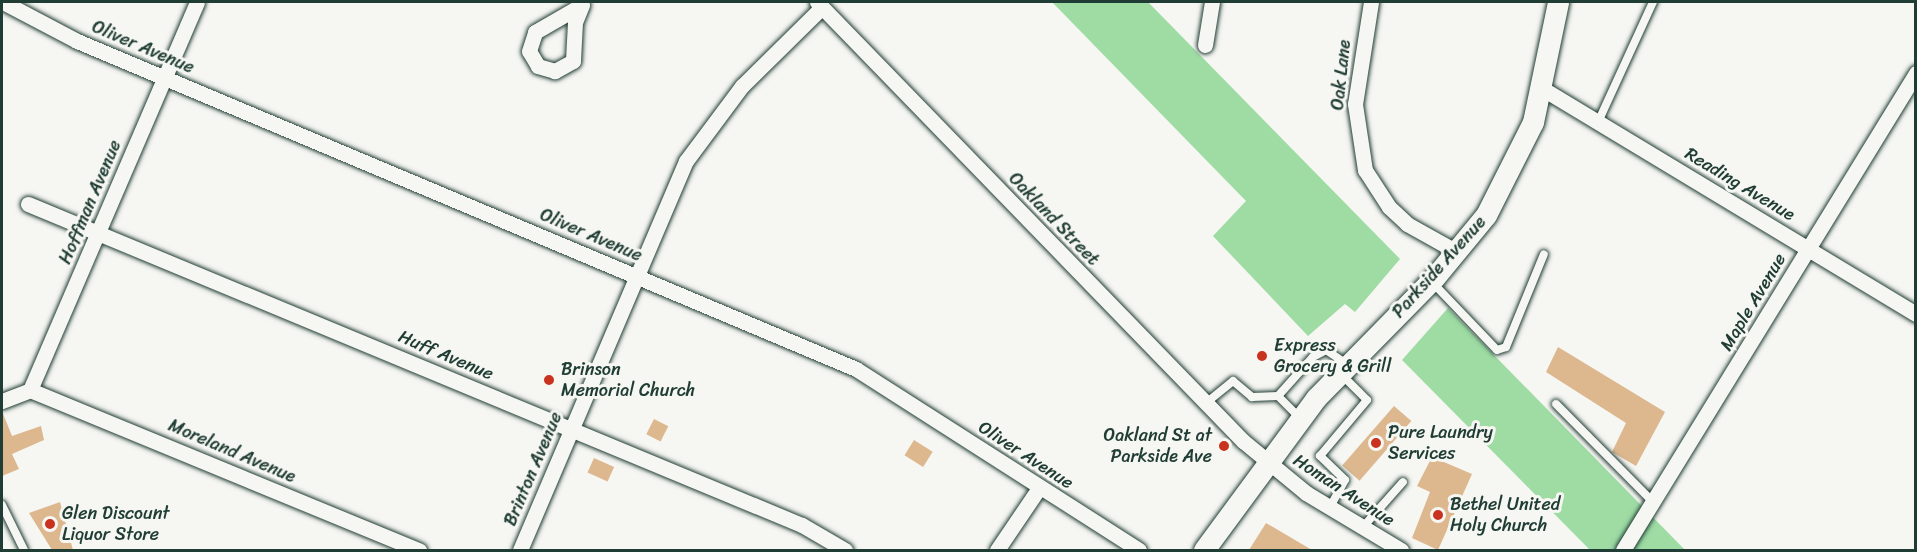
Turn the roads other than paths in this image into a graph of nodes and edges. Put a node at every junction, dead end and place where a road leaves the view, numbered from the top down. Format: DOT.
graph roads {
  1 [pos="3,2"];
  2 [pos="197,2"];
  3 [pos="1212,2"];
  4 [pos="1371,2"];
  5 [pos="1558,2"];
  6 [pos="1653,2"];
  7 [pos="584,3"];
  8 [pos="819,4"];
  9 [pos="1205,45"];
  10 [pos="1916,73"];
  11 [pos="164,77"];
  12 [pos="1543,88"];
  13 [pos="1599,120"];
  14 [pos="28,204"];
  15 [pos="99,231"];
  16 [pos="1808,248"];
  17 [pos="1457,252"];
  18 [pos="1544,254"];
  19 [pos="636,275"];
  20 [pos="1431,281"];
  21 [pos="1916,314"];
  22 [pos="1343,368"];
  23 [pos="30,390"];
  24 [pos="1278,396"];
  25 [pos="2,401"];
  26 [pos="1206,403"];
  27 [pos="1556,404"];
  28 [pos="1300,418"];
  29 [pos="571,429"];
  30 [pos="1266,462"];
  31 [pos="1403,482"];
  32 [pos="1039,488"];
  33 [pos="1653,502"];
  34 [pos="2,505"];
  35 [pos="1330,507"];
  36 [pos="1363,526"];
  37 [pos="24,550"];
  38 [pos="419,550"];
  39 [pos="520,550"];
  40 [pos="845,550"];
  41 [pos="997,550"];
  42 [pos="1139,550"];
  43 [pos="1204,550"];
  44 [pos="1401,550"];
  45 [pos="1623,550"];
  1 -- 11 [label="street, Oliver Avenue"];
  2 -- 11 [label="street, Hoffman Avenue"];
  3 -- 9 [label="street"];
  4 -- 17 [label="street, Oak Lane"];
  5 -- 12 [label="main road, Parkside Avenue"];
  6 -- 13 [label="lane"];
  7 -- 7 [label="street"];
  8 -- 19 [label="street, Brinton Avenue"];
  8 -- 26 [label="street, Oakland Street"];
  10 -- 16 [label="street, Maple Avenue"];
  11 -- 15 [label="street, Hoffman Avenue"];
  11 -- 19 [label="street, Oliver Avenue"];
  12 -- 13 [label="street, Reading Avenue"];
  12 -- 17 [label="main road, Parkside Avenue"];
  13 -- 16 [label="street, Reading Avenue"];
  14 -- 15 [label="street, Huff Avenue"];
  15 -- 23 [label="street, Hoffman Avenue"];
  15 -- 29 [label="street, Huff Avenue"];
  16 -- 21 [label="street, Reading Avenue"];
  16 -- 33 [label="street, Maple Avenue"];
  17 -- 20 [label="main road, Parkside Avenue"];
  18 -- 20 [label="lane"];
  19 -- 29 [label="street, Brinton Avenue"];
  19 -- 32 [label="street, Oliver Avenue"];
  20 -- 22 [label="main road, Parkside Avenue"];
  22 -- 24 [label="lane"];
  22 -- 28 [label="main road, Parkside Avenue"];
  22 -- 35 [label="lane"];
  23 -- 25 [label="street"];
  23 -- 38 [label="street, Moreland Avenue"];
  24 -- 26 [label="lane"];
  24 -- 28 [label="lane"];
  26 -- 30 [label="street, Oakland Street"];
  27 -- 33 [label="lane"];
  28 -- 30 [label="main road, Parkside Avenue"];
  29 -- 39 [label="street, Brinton Avenue"];
  29 -- 40 [label="street, Huff Avenue"];
  30 -- 35 [label="street, Homan Avenue"];
  30 -- 43 [label="main road, Parkside Avenue"];
  31 -- 36 [label="lane"];
  32 -- 41 [label="street"];
  32 -- 42 [label="street, Oliver Avenue"];
  33 -- 45 [label="street, Maple Avenue"];
  34 -- 37 [label="lane"];
  35 -- 36 [label="street, Homan Avenue"];
  36 -- 44 [label="street, Homan Avenue"];
}
